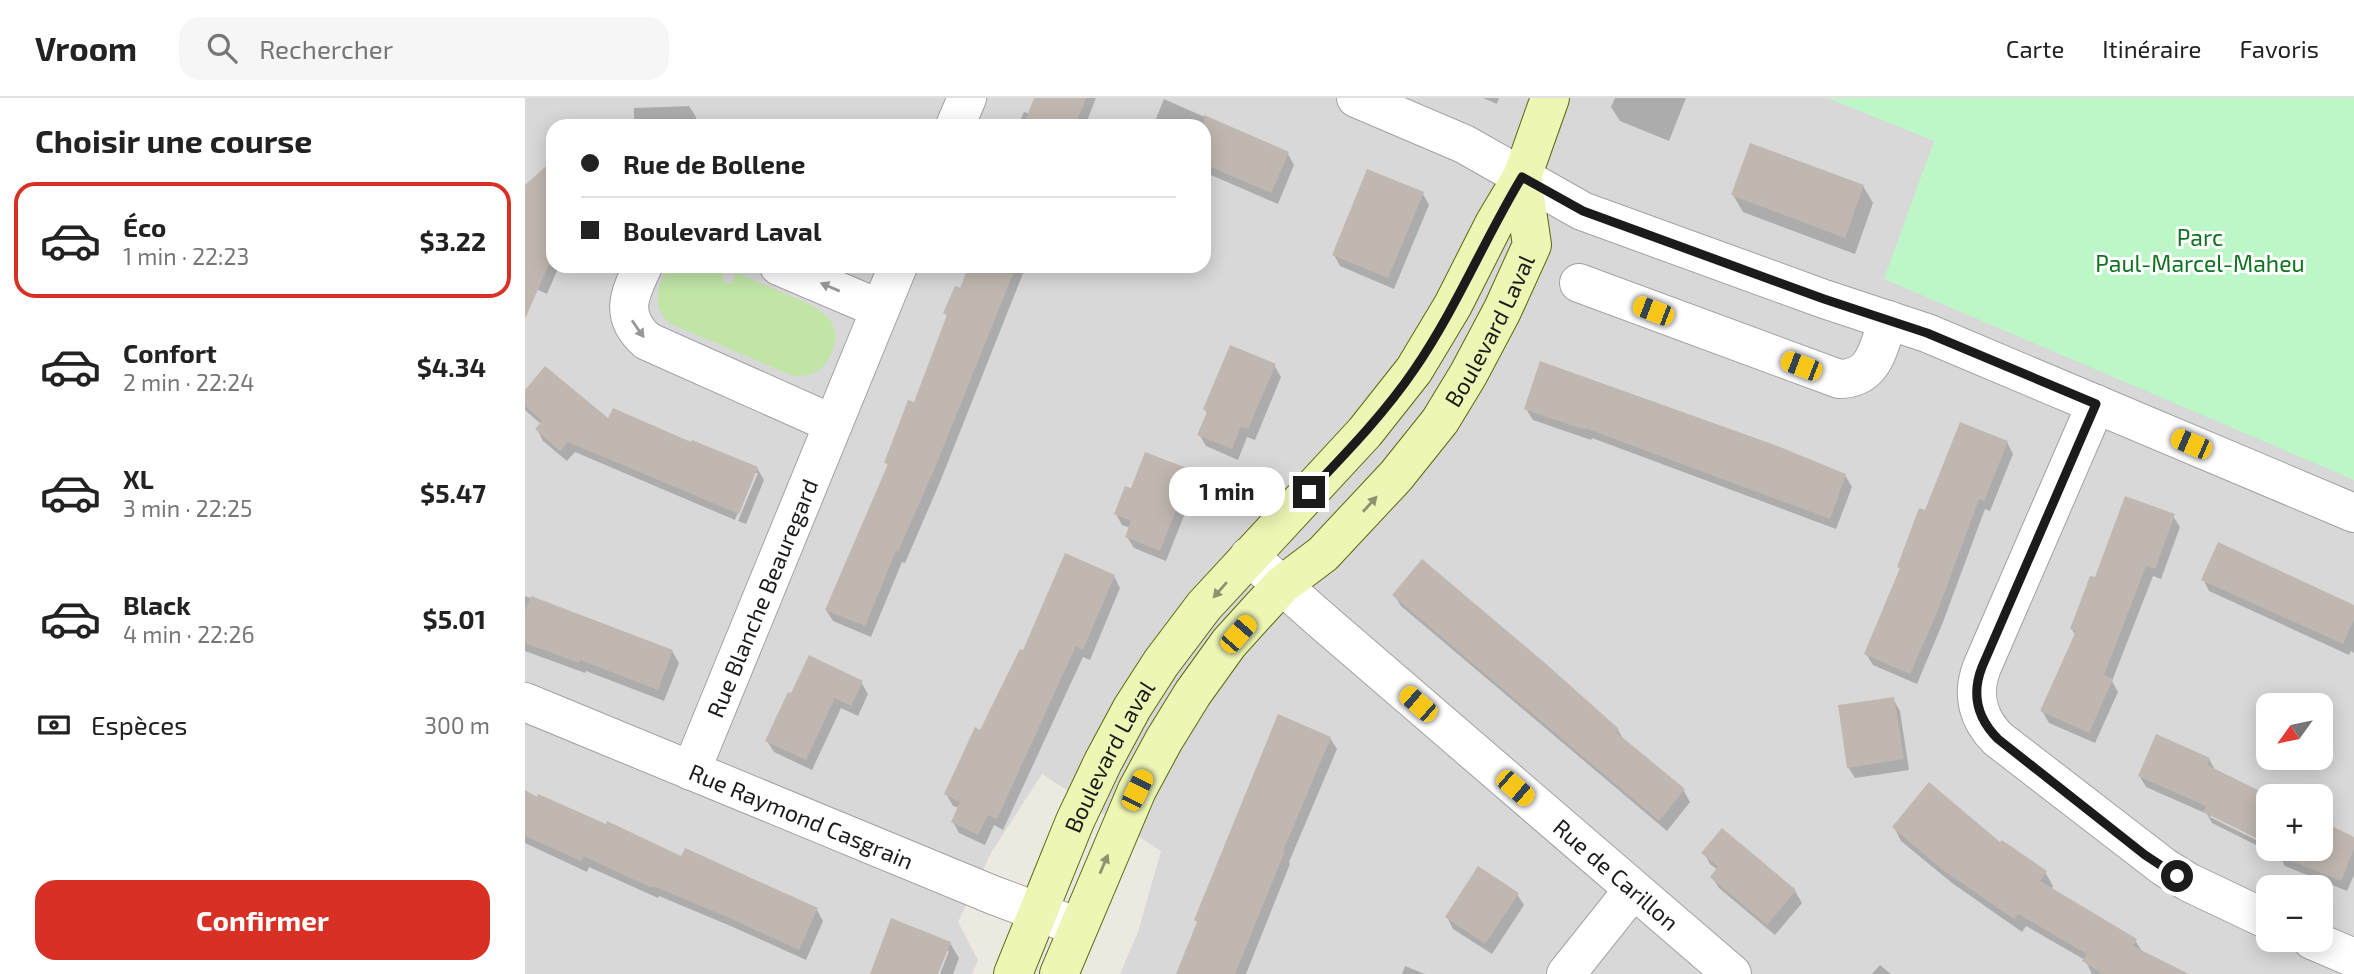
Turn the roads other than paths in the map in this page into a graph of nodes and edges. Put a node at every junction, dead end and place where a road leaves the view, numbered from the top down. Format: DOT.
graph roads {
  1 [pos="967,98"];
  2 [pos="1356,98"];
  3 [pos="1550,98"];
  4 [pos="958,119"];
  5 [pos="1522,177"];
  6 [pos="640,273"];
  7 [pos="795,273"];
  8 [pos="895,273"];
  9 [pos="1579,283"];
  10 [pos="880,309"];
  11 [pos="1888,320"];
  12 [pos="2096,404"];
  13 [pos="833,424"];
  14 [pos="2354,513"];
  15 [pos="1249,556"];
  16 [pos="1282,585"];
  17 [pos="525,702"];
  18 [pos="691,771"];
  19 [pos="1633,890"];
  20 [pos="1038,912"];
  21 [pos="2256,914"];
  22 [pos="1078,927"];
  23 [pos="2333,949"];
  24 [pos="2354,958"];
  25 [pos="1013,974"];
  26 [pos="1059,974"];
  27 [pos="1566,974"];
  28 [pos="1732,974"];
  1 -- 4 [label="street"];
  2 -- 5 [label="street"];
  3 -- 5 [label="street"];
  5 -- 11 [label="street"];
  5 -- 15 [label="street, Boulevard Laval"];
  16 -- 5 [label="street, Boulevard Laval, one-way"];
  6 -- 13 [label="street, one-way"];
  10 -- 7 [label="street, one-way"];
  8 -- 10 [label="street, Rue Blanche Beauregard"];
  9 -- 11 [label="street"];
  10 -- 13 [label="street, Rue Blanche Beauregard"];
  11 -- 12 [label="street"];
  12 -- 14 [label="street"];
  12 -- 21 [label="street"];
  13 -- 18 [label="street, Rue Blanche Beauregard"];
  15 -- 16 [label="street, Rue de Carillon"];
  15 -- 20 [label="street, Boulevard Laval, one-way"];
  16 -- 19 [label="street, Rue de Carillon"];
  22 -- 16 [label="street, Boulevard Laval, one-way"];
  17 -- 18 [label="street, Rue Raymond Casgrain"];
  18 -- 20 [label="street, Rue Raymond Casgrain"];
  19 -- 27 [label="street"];
  19 -- 28 [label="street, Rue de Carillon"];
  20 -- 22 [label="street, Rue Raymond Casgrain"];
  20 -- 25 [label="street, Boulevard Laval"];
  22 -- 26 [label="street, Boulevard Laval"];
  23 -- 24 [label="street"];
}
